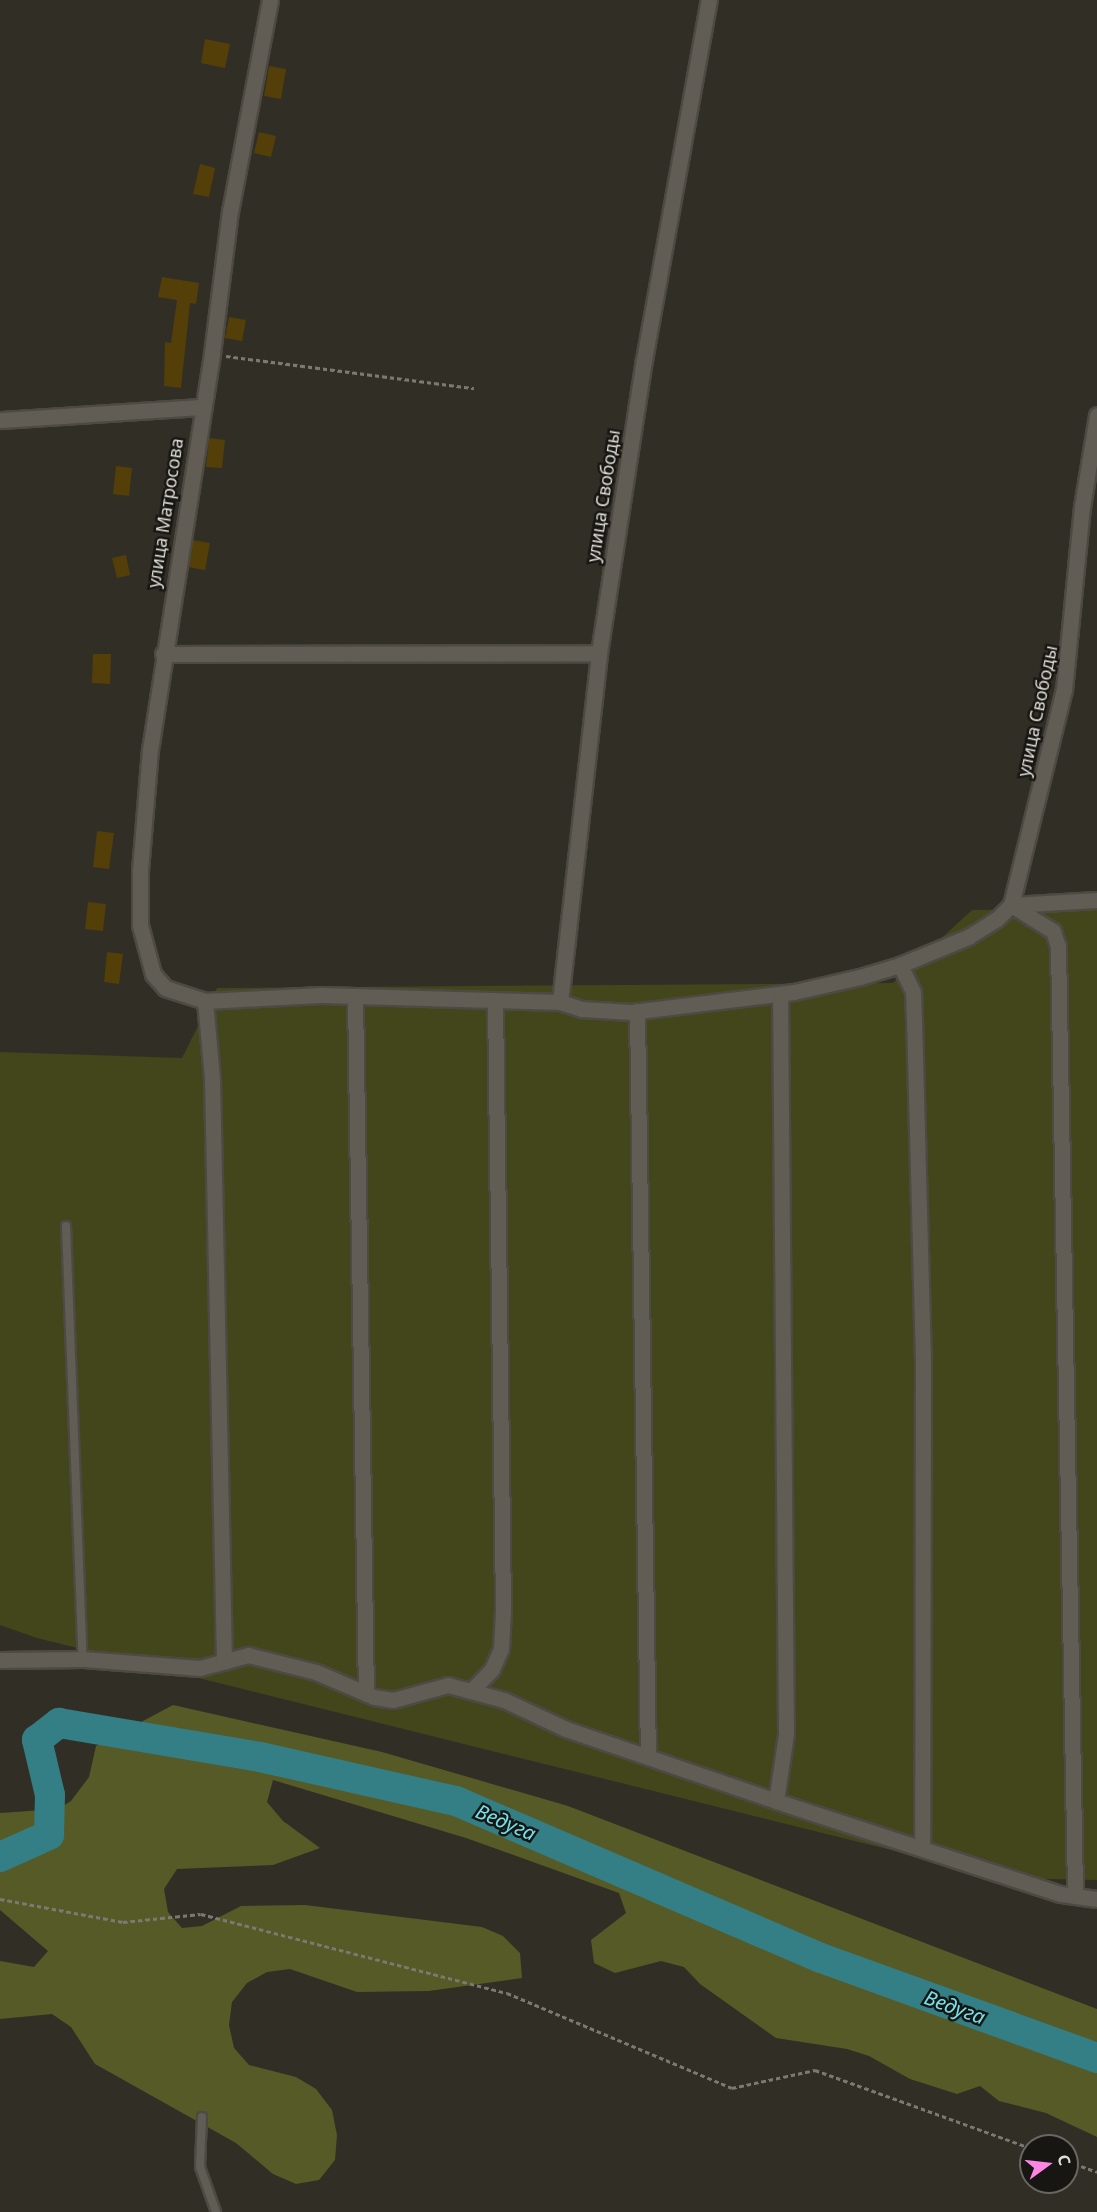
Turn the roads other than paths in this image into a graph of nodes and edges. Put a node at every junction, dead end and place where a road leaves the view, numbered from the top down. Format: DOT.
graph roads {
  1 [pos="270,0"];
  2 [pos="709,0"];
  3 [pos="201,407"];
  4 [pos="1097,415"];
  5 [pos="0,420"];
  6 [pos="599,653"];
  7 [pos="163,654"];
  8 [pos="1097,900"];
  9 [pos="1011,904"];
  10 [pos="900,965"];
  11 [pos="780,994"];
  12 [pos="355,996"];
  13 [pos="495,1000"];
  14 [pos="205,1001"];
  15 [pos="560,1002"];
  16 [pos="637,1011"];
  17 [pos="66,1226"];
  18 [pos="83,1659"];
  19 [pos="0,1660"];
  20 [pos="224,1662"];
  21 [pos="471,1691"];
  22 [pos="366,1694"];
  23 [pos="648,1757"];
  24 [pos="776,1801"];
  25 [pos="922,1848"];
  26 [pos="1075,1896"];
  27 [pos="1097,1899"];
  28 [pos="202,2117"];
  29 [pos="216,2212"];
  1 -- 3 [label="street, улица Матросова"];
  2 -- 6 [label="street, улица Свободы"];
  3 -- 5 [label="street"];
  3 -- 7 [label="street, улица Матросова"];
  4 -- 9 [label="street, улица Свободы"];
  6 -- 7 [label="street"];
  6 -- 15 [label="street, улица Свободы"];
  7 -- 14 [label="street, улица Матросова"];
  8 -- 9 [label="street"];
  9 -- 10 [label="street, улица Матросова"];
  9 -- 26 [label="street"];
  10 -- 11 [label="street, улица Матросова"];
  10 -- 25 [label="street"];
  11 -- 16 [label="street, улица Матросова"];
  11 -- 24 [label="street"];
  12 -- 13 [label="street, улица Матросова"];
  12 -- 14 [label="street, улица Матросова"];
  12 -- 22 [label="street"];
  13 -- 15 [label="street, улица Матросова"];
  13 -- 21 [label="street"];
  14 -- 20 [label="street"];
  15 -- 16 [label="street, улица Матросова"];
  16 -- 23 [label="street"];
  17 -- 18 [label="lane"];
  18 -- 19 [label="street"];
  18 -- 20 [label="street"];
  20 -- 22 [label="street"];
  21 -- 22 [label="street"];
  21 -- 23 [label="street"];
  23 -- 24 [label="street"];
  24 -- 25 [label="street"];
  25 -- 26 [label="street"];
  26 -- 27 [label="street"];
  28 -- 29 [label="lane"];
}
